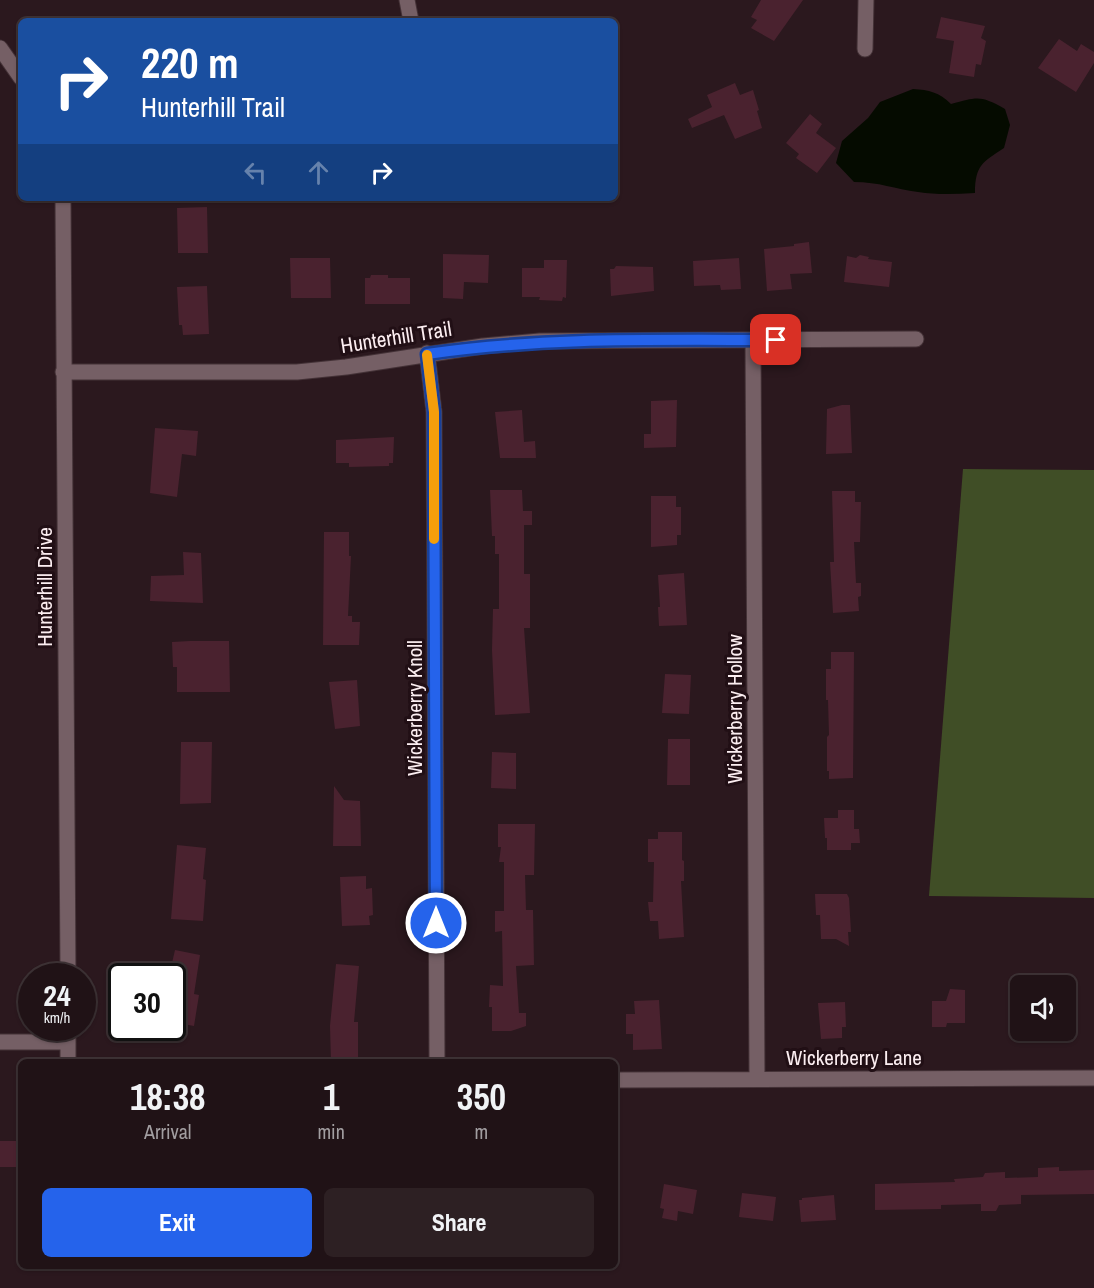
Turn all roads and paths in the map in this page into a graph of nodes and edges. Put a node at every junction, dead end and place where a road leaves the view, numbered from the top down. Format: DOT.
graph roads {
  1 [pos="407,0"];
  2 [pos="866,0"];
  3 [pos="410,18"];
  4 [pos="0,48"];
  5 [pos="865,48"];
  6 [pos="18,74"];
  7 [pos="63,201"];
  8 [pos="916,339"];
  9 [pos="753,340"];
  10 [pos="427,354"];
  11 [pos="63,372"];
  12 [pos="68,963"];
  13 [pos="18,1040"];
  14 [pos="68,1041"];
  15 [pos="0,1042"];
  16 [pos="69,1059"];
  17 [pos="437,1059"];
  18 [pos="1094,1078"];
  19 [pos="757,1079"];
  20 [pos="618,1080"];
  1 -- 3 [label="street"];
  2 -- 5 [label="street"];
  4 -- 6 [label="street"];
  7 -- 11 [label="street, Hunterhill Drive"];
  8 -- 9 [label="street, Hunterhill Trail"];
  9 -- 10 [label="street, Hunterhill Trail"];
  9 -- 19 [label="street, Wickerberry Hollow"];
  10 -- 11 [label="street, Hunterhill Trail"];
  10 -- 17 [label="street, Wickerberry Knoll"];
  11 -- 12 [label="street, Hunterhill Drive"];
  13 -- 15 [label="street"];
  14 -- 16 [label="street"];
  18 -- 19 [label="street, Wickerberry Lane"];
  19 -- 20 [label="street, Wickerberry Lane"];
}
